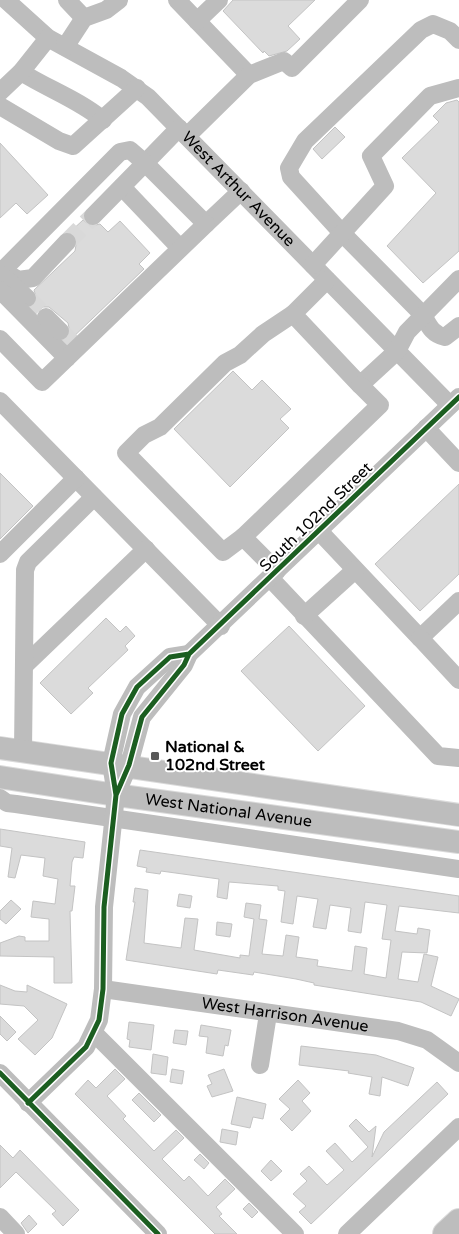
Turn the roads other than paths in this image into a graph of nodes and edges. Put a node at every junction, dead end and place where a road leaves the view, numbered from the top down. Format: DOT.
graph roads {
  1 [pos="6,0"];
  2 [pos="67,0"];
  3 [pos="119,0"];
  4 [pos="177,0"];
  5 [pos="219,0"];
  6 [pos="360,0"];
  7 [pos="84,18"];
  8 [pos="197,21"];
  9 [pos="48,38"];
  10 [pos="459,40"];
  11 [pos="65,47"];
  12 [pos="21,72"];
  13 [pos="249,75"];
  14 [pos="137,88"];
  15 [pos="459,88"];
  16 [pos="0,92"];
  17 [pos="0,106"];
  18 [pos="104,120"];
  19 [pos="183,132"];
  20 [pos="145,163"];
  21 [pos="122,187"];
  22 [pos="241,191"];
  23 [pos="93,216"];
  24 [pos="206,224"];
  25 [pos="342,233"];
  26 [pos="67,242"];
  27 [pos="180,248"];
  28 [pos="313,265"];
  29 [pos="1,272"];
  30 [pos="459,279"];
  31 [pos="327,280"];
  32 [pos="0,290"];
  33 [pos="27,298"];
  34 [pos="293,314"];
  35 [pos="424,315"];
  36 [pos="46,317"];
  37 [pos="459,326"];
  38 [pos="60,331"];
  39 [pos="0,339"];
  40 [pos="73,350"];
  41 [pos="397,351"];
  42 [pos="360,385"];
  43 [pos="0,401"];
  44 [pos="454,401"];
  45 [pos="426,428"];
  46 [pos="459,463"];
  47 [pos="76,478"];
  48 [pos="94,497"];
  49 [pos="319,531"];
  50 [pos="243,536"];
  51 [pos="146,549"];
  52 [pos="0,554"];
  53 [pos="355,570"];
  54 [pos="274,575"];
  55 [pos="456,611"];
  56 [pos="304,616"];
  57 [pos="221,626"];
  58 [pos="420,638"];
  59 [pos="24,666"];
  60 [pos="459,680"];
  61 [pos="0,748"];
  62 [pos="23,751"];
  63 [pos="459,758"];
  64 [pos="120,764"];
  65 [pos="0,776"];
  66 [pos="223,779"];
  67 [pos="116,796"];
  68 [pos="0,798"];
  69 [pos="219,809"];
  70 [pos="459,815"];
  71 [pos="115,819"];
  72 [pos="459,842"];
  73 [pos="459,869"];
  74 [pos="103,989"];
  75 [pos="268,1014"];
  76 [pos="94,1033"];
  77 [pos="459,1063"];
  78 [pos="260,1066"];
  79 [pos="0,1073"];
  80 [pos="28,1103"];
  81 [pos="459,1127"];
  82 [pos="0,1217"];
  83 [pos="459,1222"];
  84 [pos="16,1234"];
  85 [pos="158,1234"];
  86 [pos="295,1234"];
  87 [pos="347,1234"];
  88 [pos="446,1234"];
  1 -- 9 [label="street, West Arthur Avenue"];
  2 -- 7 [label="street"];
  3 -- 7 [label="street"];
  4 -- 8 [label="street"];
  5 -- 8 [label="street"];
  6 -- 13 [label="street"];
  7 -- 11 [label="street"];
  8 -- 13 [label="street"];
  9 -- 11 [label="street, West Arthur Avenue"];
  9 -- 12 [label="street"];
  10 -- 25 [label="street"];
  11 -- 14 [label="street, West Arthur Avenue"];
  12 -- 16 [label="street"];
  12 -- 18 [label="street"];
  13 -- 19 [label="street"];
  14 -- 18 [label="street"];
  14 -- 19 [label="street, West Arthur Avenue"];
  15 -- 25 [label="street"];
  17 -- 18 [label="street"];
  19 -- 20 [label="street"];
  19 -- 22 [label="street, West Arthur Avenue"];
  20 -- 21 [label="street"];
  20 -- 24 [label="street"];
  20 -- 29 [label="street"];
  21 -- 23 [label="street"];
  21 -- 27 [label="street"];
  22 -- 24 [label="street"];
  22 -- 28 [label="street, West Arthur Avenue"];
  24 -- 27 [label="street"];
  25 -- 28 [label="street"];
  25 -- 35 [label="street"];
  26 -- 29 [label="street"];
  27 -- 40 [label="street"];
  28 -- 31 [label="street, West Arthur Avenue"];
  29 -- 33 [label="street"];
  30 -- 35 [label="street"];
  31 -- 34 [label="street"];
  31 -- 41 [label="street, West Arthur Avenue"];
  32 -- 40 [label="street"];
  34 -- 42 [label="street"];
  34 -- 50 [label="street"];
  35 -- 37 [label="street"];
  35 -- 41 [label="street"];
  36 -- 38 [label="street"];
  39 -- 40 [label="street"];
  41 -- 42 [label="street"];
  41 -- 44 [label="street, West Arthur Avenue"];
  42 -- 50 [label="street"];
  43 -- 47 [label="street"];
  44 -- 45 [label="street, South 102nd Street"];
  45 -- 46 [label="street"];
  45 -- 49 [label="street, South 102nd Street"];
  47 -- 48 [label="street"];
  47 -- 52 [label="street"];
  48 -- 51 [label="street"];
  48 -- 59 [label="street"];
  49 -- 53 [label="street"];
  49 -- 54 [label="street, South 102nd Street"];
  50 -- 54 [label="street"];
  51 -- 57 [label="street"];
  51 -- 59 [label="street"];
  53 -- 56 [label="street"];
  53 -- 58 [label="street"];
  54 -- 56 [label="street"];
  54 -- 57 [label="street, South 102nd Street"];
  55 -- 58 [label="street"];
  56 -- 63 [label="street"];
  57 -- 64 [label="street, South 102nd Street"];
  58 -- 60 [label="street"];
  59 -- 62 [label="street"];
  61 -- 62 [label="main road, West National Avenue"];
  62 -- 64 [label="main road, West National Avenue"];
  64 -- 66 [label="main road, West National Avenue"];
  64 -- 67 [label="street, South 102nd Street"];
  65 -- 67 [label="main road, West National Avenue"];
  66 -- 69 [label="street"];
  66 -- 70 [label="main road, West National Avenue"];
  67 -- 69 [label="main road, West National Avenue"];
  67 -- 71 [label="street, South 102nd Street"];
  68 -- 71 [label="street"];
  69 -- 72 [label="main road, West National Avenue"];
  71 -- 73 [label="street"];
  71 -- 74 [label="street, South 102nd Street"];
  74 -- 75 [label="street, West Harrison Avenue"];
  74 -- 76 [label="street, South 102nd Street"];
  75 -- 77 [label="street, West Harrison Avenue"];
  75 -- 78 [label="street"];
  76 -- 80 [label="street, South 102nd Street"];
  76 -- 86 [label="street"];
  79 -- 80 [label="street"];
  80 -- 85 [label="street"];
  81 -- 87 [label="street"];
  82 -- 84 [label="street"];
  83 -- 88 [label="highway"];
}
